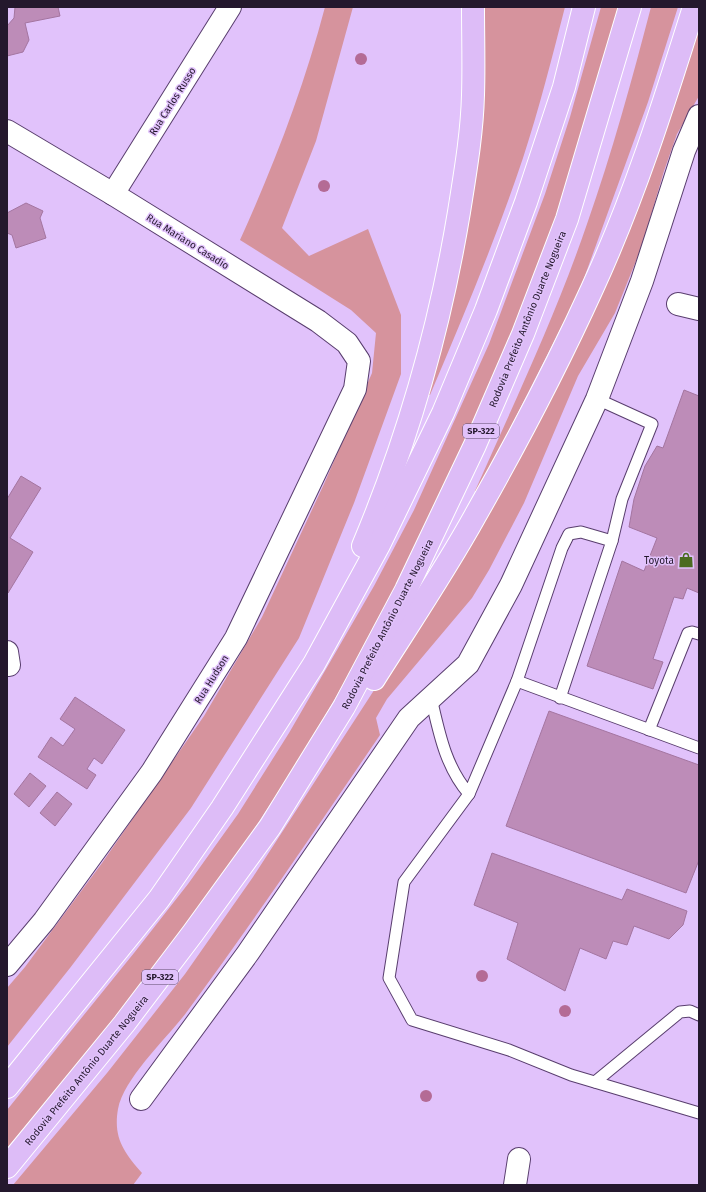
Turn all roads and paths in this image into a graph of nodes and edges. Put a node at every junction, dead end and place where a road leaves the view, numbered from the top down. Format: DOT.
graph roads {
  1 [pos="230,7"];
  2 [pos="473,7"];
  3 [pos="584,7"];
  4 [pos="630,7"];
  5 [pos="694,7"];
  6 [pos="699,116"];
  7 [pos="7,131"];
  8 [pos="114,194"];
  9 [pos="360,361"];
  10 [pos="597,399"];
  11 [pos="612,541"];
  12 [pos="699,634"];
  13 [pos="7,652"];
  14 [pos="314,664"];
  15 [pos="7,665"];
  16 [pos="517,680"];
  17 [pos="431,698"];
  18 [pos="560,698"];
  19 [pos="649,730"];
  20 [pos="699,748"];
  21 [pos="469,794"];
  22 [pos="270,827"];
  23 [pos="7,965"];
  24 [pos="699,1015"];
  25 [pos="595,1082"];
  26 [pos="7,1087"];
  27 [pos="140,1099"];
  28 [pos="699,1113"];
  29 [pos="519,1159"];
  30 [pos="7,1167"];
  31 [pos="515,1185"];
  1 -- 8 [label="street, Rua Carlos Russo"];
  2 -- 14 [label="highway"];
  3 -- 14 [label="highway"];
  4 -- 22 [label="highway, Rodovia Prefeito Antônio Duarte Nogueira / SP-322"];
  5 -- 22 [label="highway"];
  6 -- 10 [label="street"];
  7 -- 8 [label="street, Rua Mariano Casadio"];
  8 -- 9 [label="street, Rua Mariano Casadio"];
  9 -- 23 [label="street, Rua Hudson"];
  10 -- 11 [label="lane"];
  10 -- 17 [label="street"];
  11 -- 16 [label="lane"];
  11 -- 18 [label="lane"];
  12 -- 19 [label="lane"];
  13 -- 15 [label="street"];
  14 -- 26 [label="highway"];
  16 -- 18 [label="lane"];
  16 -- 21 [label="lane"];
  17 -- 21 [label="lane"];
  17 -- 27 [label="street"];
  18 -- 19 [label="lane"];
  19 -- 20 [label="lane"];
  21 -- 25 [label="lane"];
  22 -- 30 [label="highway, Rodovia Prefeito Antônio Duarte Nogueira / SP-322"];
  24 -- 25 [label="lane"];
  25 -- 28 [label="lane"];
  29 -- 31 [label="street"];
}
